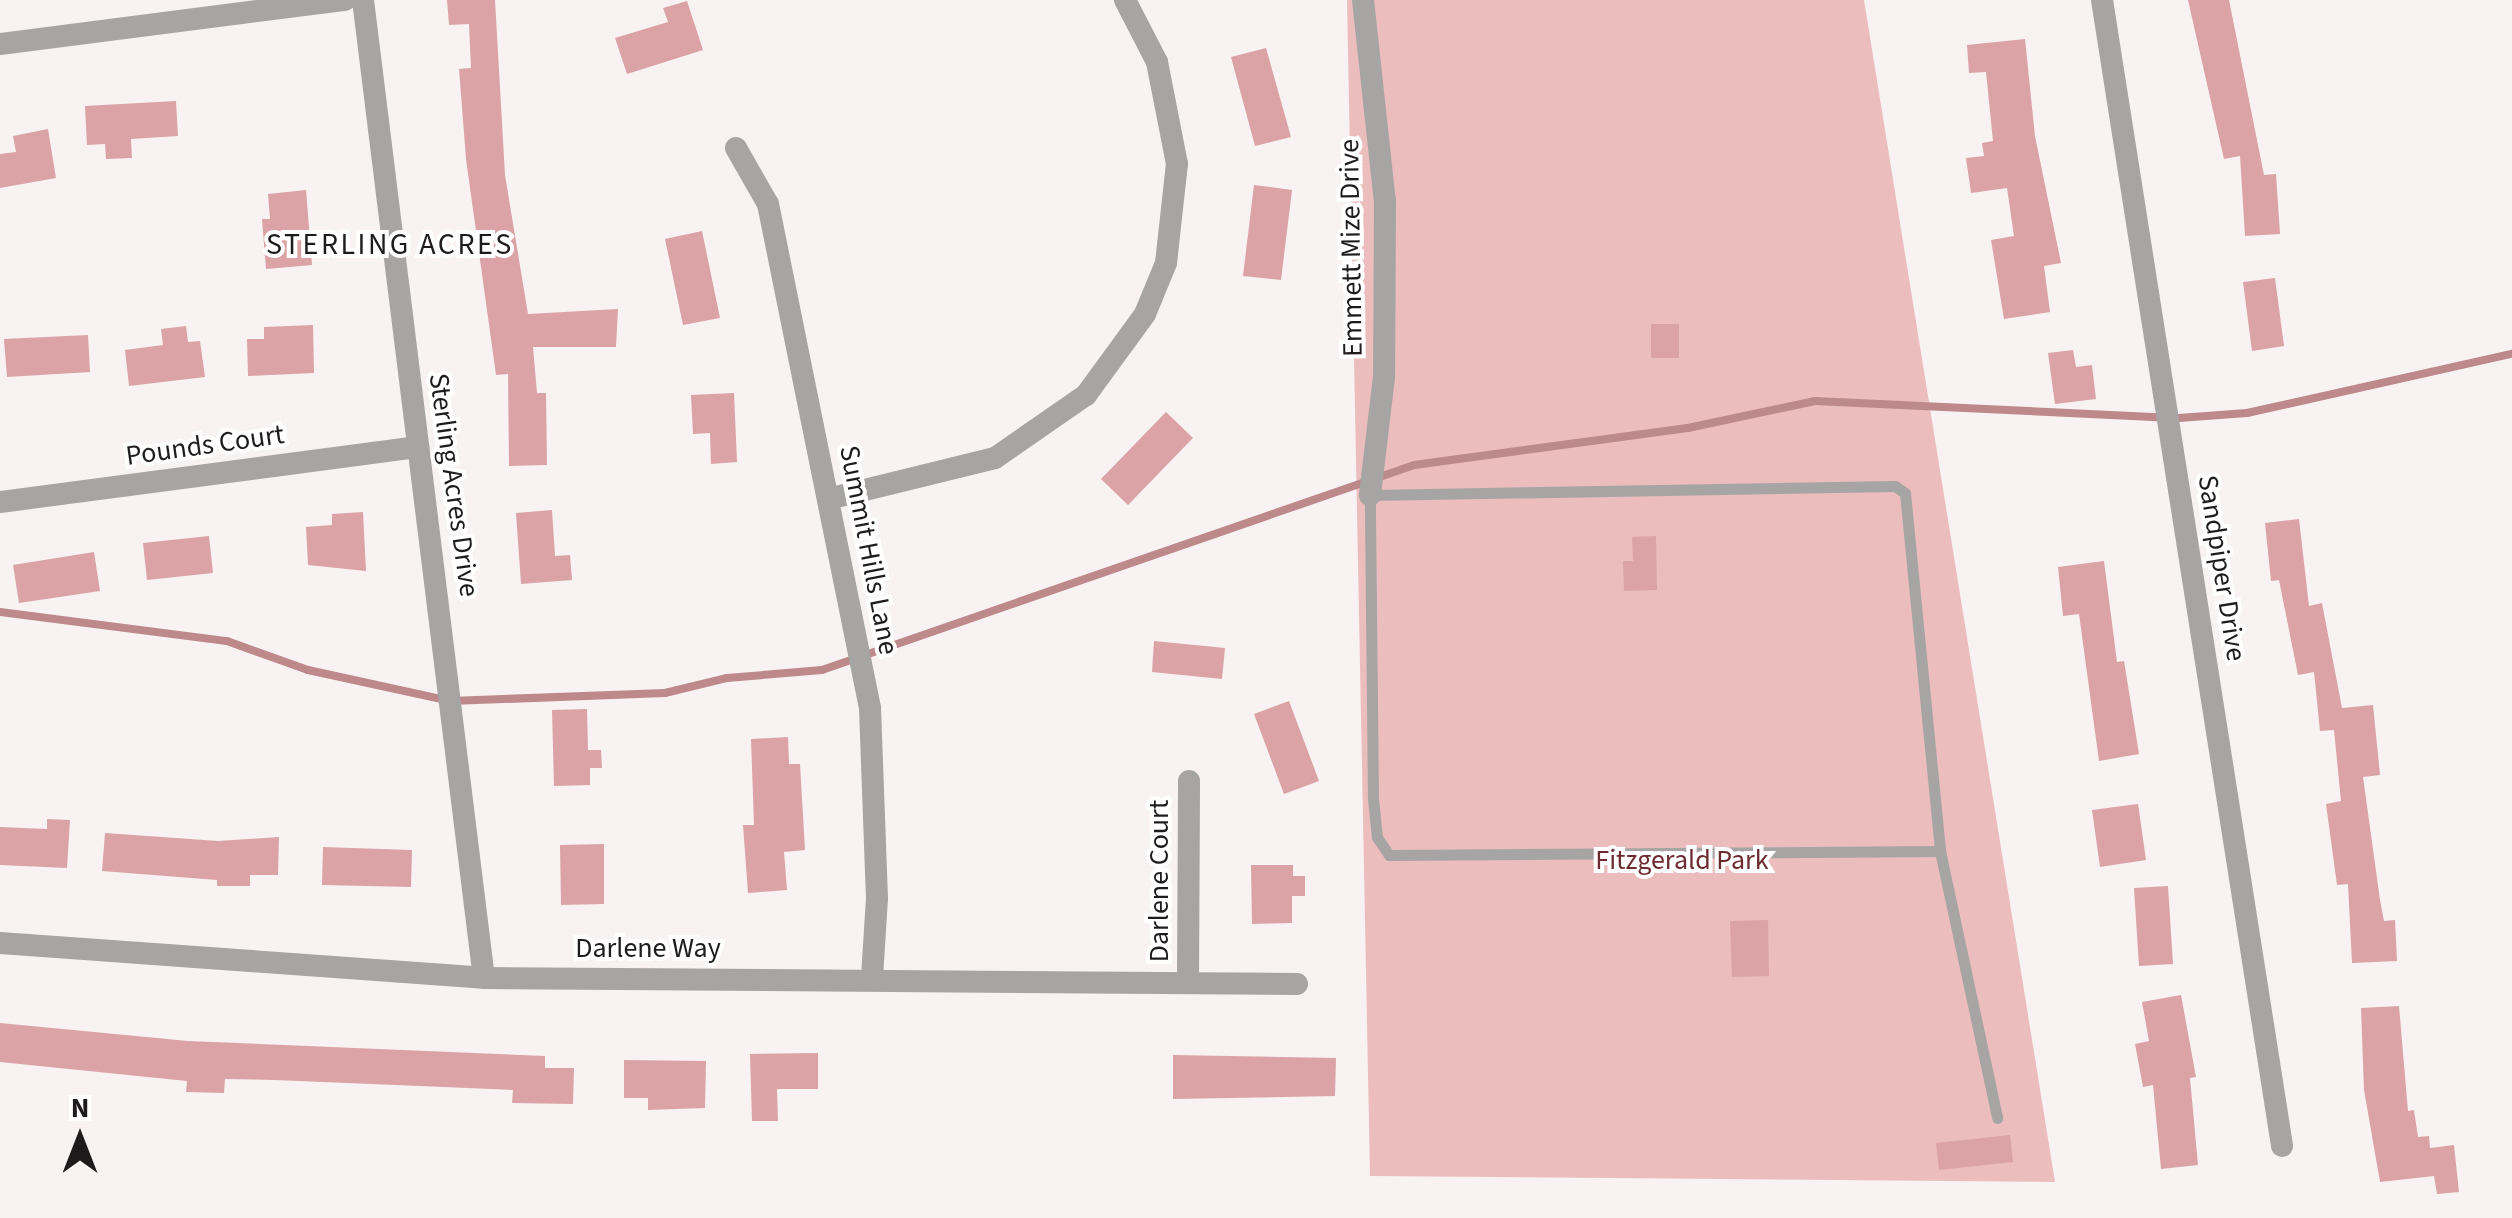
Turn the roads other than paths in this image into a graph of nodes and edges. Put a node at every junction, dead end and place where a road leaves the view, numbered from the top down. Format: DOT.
graph roads {
  1 [pos="345,0"];
  2 [pos="363,0"];
  3 [pos="1125,0"];
  4 [pos="1364,0"];
  5 [pos="2102,0"];
  6 [pos="0,44"];
  7 [pos="736,148"];
  8 [pos="418,447"];
  9 [pos="1370,495"];
  10 [pos="828,499"];
  11 [pos="0,502"];
  12 [pos="1190,781"];
  13 [pos="1940,851"];
  14 [pos="0,943"];
  15 [pos="872,977"];
  16 [pos="484,978"];
  17 [pos="1188,981"];
  18 [pos="1297,984"];
  19 [pos="1996,1118"];
  20 [pos="2282,1146"];
  1 -- 6 [label="street"];
  2 -- 8 [label="street, Sterling Acres Drive"];
  3 -- 10 [label="street"];
  4 -- 9 [label="street, Emmett Mize Drive"];
  5 -- 20 [label="street, Sandpiper Drive"];
  7 -- 10 [label="street, Summit Hills Lane"];
  8 -- 11 [label="street, Pounds Court"];
  8 -- 16 [label="street, Sterling Acres Drive"];
  9 -- 13 [label="lane"];
  9 -- 13 [label="lane"];
  10 -- 15 [label="street, Summit Hills Lane"];
  12 -- 17 [label="street, Darlene Court"];
  13 -- 19 [label="lane"];
  14 -- 16 [label="street, Darlene Way"];
  15 -- 16 [label="street, Darlene Way"];
  15 -- 17 [label="street, Darlene Way"];
  17 -- 18 [label="street, Darlene Way"];
}
